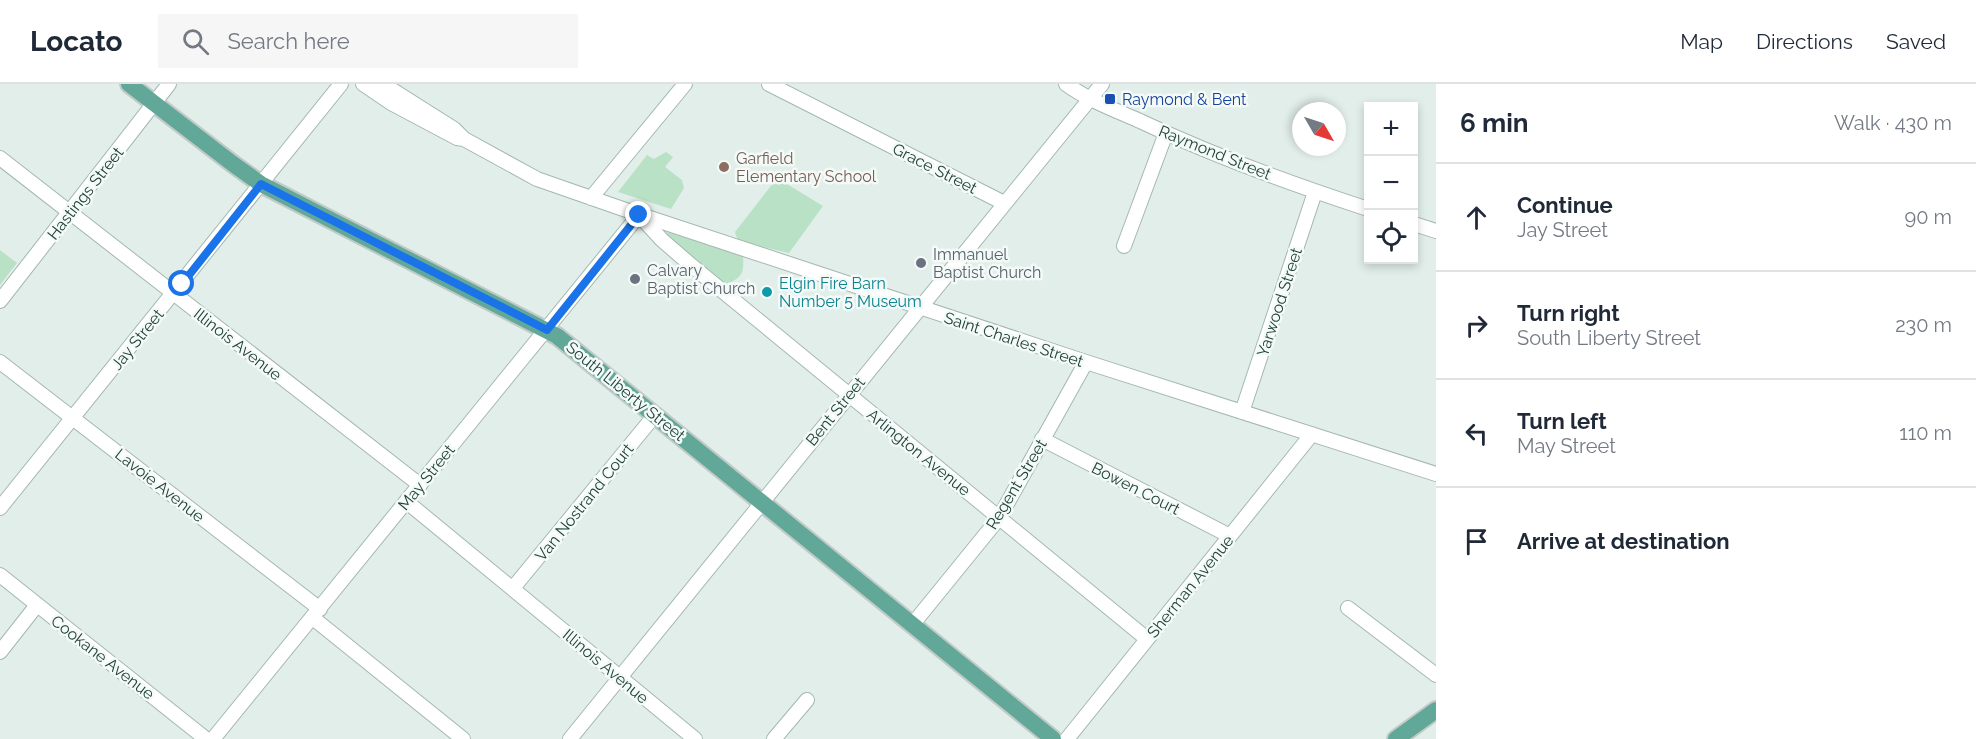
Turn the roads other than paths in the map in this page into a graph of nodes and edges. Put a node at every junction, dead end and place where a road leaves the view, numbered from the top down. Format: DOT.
graph roads {
  1 [pos="129,84"];
  2 [pos="169,84"];
  3 [pos="341,84"];
  4 [pos="363,84"];
  5 [pos="383,84"];
  6 [pos="685,84"];
  7 [pos="769,84"];
  8 [pos="1066,84"];
  9 [pos="1102,84"];
  10 [pos="1091,98"];
  11 [pos="154,103"];
  12 [pos="1166,133"];
  13 [pos="464,139"];
  14 [pos="0,158"];
  15 [pos="261,184"];
  16 [pos="1315,192"];
  17 [pos="591,198"];
  18 [pos="1004,203"];
  19 [pos="1364,208"];
  20 [pos="70,212"];
  21 [pos="639,215"];
  22 [pos="1418,226"];
  23 [pos="1436,231"];
  24 [pos="1124,246"];
  25 [pos="174,294"];
  26 [pos="0,302"];
  27 [pos="920,308"];
  28 [pos="547,330"];
  29 [pos="0,362"];
  30 [pos="1086,362"];
  31 [pos="849,394"];
  32 [pos="1242,412"];
  33 [pos="655,415"];
  34 [pos="74,417"];
  35 [pos="1312,434"];
  36 [pos="1042,439"];
  37 [pos="1436,474"];
  38 [pos="420,484"];
  39 [pos="762,501"];
  40 [pos="406,502"];
  41 [pos="0,508"];
  42 [pos="999,518"];
  43 [pos="1230,536"];
  44 [pos="0,575"];
  45 [pos="513,588"];
  46 [pos="37,605"];
  47 [pos="1348,608"];
  48 [pos="316,613"];
  49 [pos="912,625"];
  50 [pos="1147,639"];
  51 [pos="0,652"];
  52 [pos="1436,675"];
  53 [pos="620,677"];
  54 [pos="807,700"];
  55 [pos="1436,710"];
  56 [pos="206,739"];
  57 [pos="213,739"];
  58 [pos="463,739"];
  59 [pos="570,739"];
  60 [pos="695,739"];
  61 [pos="774,739"];
  62 [pos="1053,739"];
  63 [pos="1067,739"];
  64 [pos="1396,739"];
  1 -- 11 [label="main road, South Liberty Street"];
  2 -- 11 [label="street, Hastings Street"];
  3 -- 15 [label="street, Jay Street"];
  4 -- 13 [label="street, Saint Charles Street"];
  5 -- 13 [label="street, Saint Charles Street"];
  6 -- 17 [label="street"];
  7 -- 18 [label="street, Grace Street"];
  8 -- 10 [label="street, Raymond Street"];
  9 -- 10 [label="street, Bent Street"];
  10 -- 12 [label="street, Raymond Street"];
  10 -- 18 [label="street, Bent Street"];
  11 -- 15 [label="main road, South Liberty Street"];
  11 -- 20 [label="street, Hastings Street"];
  12 -- 16 [label="street, Raymond Street"];
  12 -- 24 [label="street"];
  13 -- 17 [label="street, Saint Charles Street"];
  14 -- 20 [label="street, Illinois Avenue"];
  15 -- 25 [label="street, Jay Street"];
  15 -- 28 [label="main road, South Liberty Street"];
  16 -- 19 [label="street, Raymond Street"];
  16 -- 32 [label="street, Yarwood Street"];
  17 -- 21 [label="street, Saint Charles Street"];
  18 -- 27 [label="street, Bent Street"];
  20 -- 25 [label="street, Illinois Avenue"];
  20 -- 26 [label="street, Hastings Street"];
  21 -- 27 [label="street, Saint Charles Street"];
  21 -- 28 [label="street, May Street"];
  21 -- 31 [label="street, Arlington Avenue"];
  22 -- 23 [label="street"];
  25 -- 34 [label="street, Jay Street"];
  25 -- 38 [label="street, Illinois Avenue"];
  27 -- 30 [label="street, Saint Charles Street"];
  27 -- 31 [label="street, Bent Street"];
  28 -- 33 [label="main road, South Liberty Street"];
  28 -- 38 [label="street, May Street"];
  29 -- 34 [label="street, Lavoie Avenue"];
  30 -- 32 [label="street, Saint Charles Street"];
  30 -- 36 [label="street, Regent Street"];
  31 -- 39 [label="street, Bent Street"];
  31 -- 42 [label="street, Arlington Avenue"];
  32 -- 35 [label="street, Saint Charles Street"];
  33 -- 39 [label="main road, South Liberty Street"];
  33 -- 45 [label="street, Van Nostrand Court"];
  34 -- 41 [label="street, Jay Street"];
  34 -- 48 [label="street, Lavoie Avenue"];
  35 -- 37 [label="street, Saint Charles Street"];
  35 -- 43 [label="street, Sherman Avenue"];
  36 -- 42 [label="street, Regent Street"];
  36 -- 43 [label="street, Bowen Court"];
  38 -- 40 [label="street, May Street"];
  39 -- 49 [label="main road, South Liberty Street"];
  39 -- 53 [label="street, Bent Street"];
  40 -- 45 [label="street, Illinois Avenue"];
  40 -- 48 [label="street, May Street"];
  42 -- 49 [label="street, Regent Street"];
  42 -- 50 [label="street, Arlington Avenue"];
  43 -- 50 [label="street, Sherman Avenue"];
  44 -- 46 [label="street, Cookane Avenue"];
  45 -- 53 [label="street, Illinois Avenue"];
  46 -- 51 [label="street"];
  46 -- 56 [label="street, Cookane Avenue"];
  47 -- 52 [label="street"];
  48 -- 57 [label="street, May Street"];
  48 -- 58 [label="street, Lavoie Avenue"];
  49 -- 62 [label="main road, South Liberty Street"];
  50 -- 63 [label="street, Sherman Avenue"];
  53 -- 59 [label="street, Bent Street"];
  53 -- 60 [label="street, Illinois Avenue"];
  54 -- 61 [label="street"];
  55 -- 64 [label="main road"];
}
